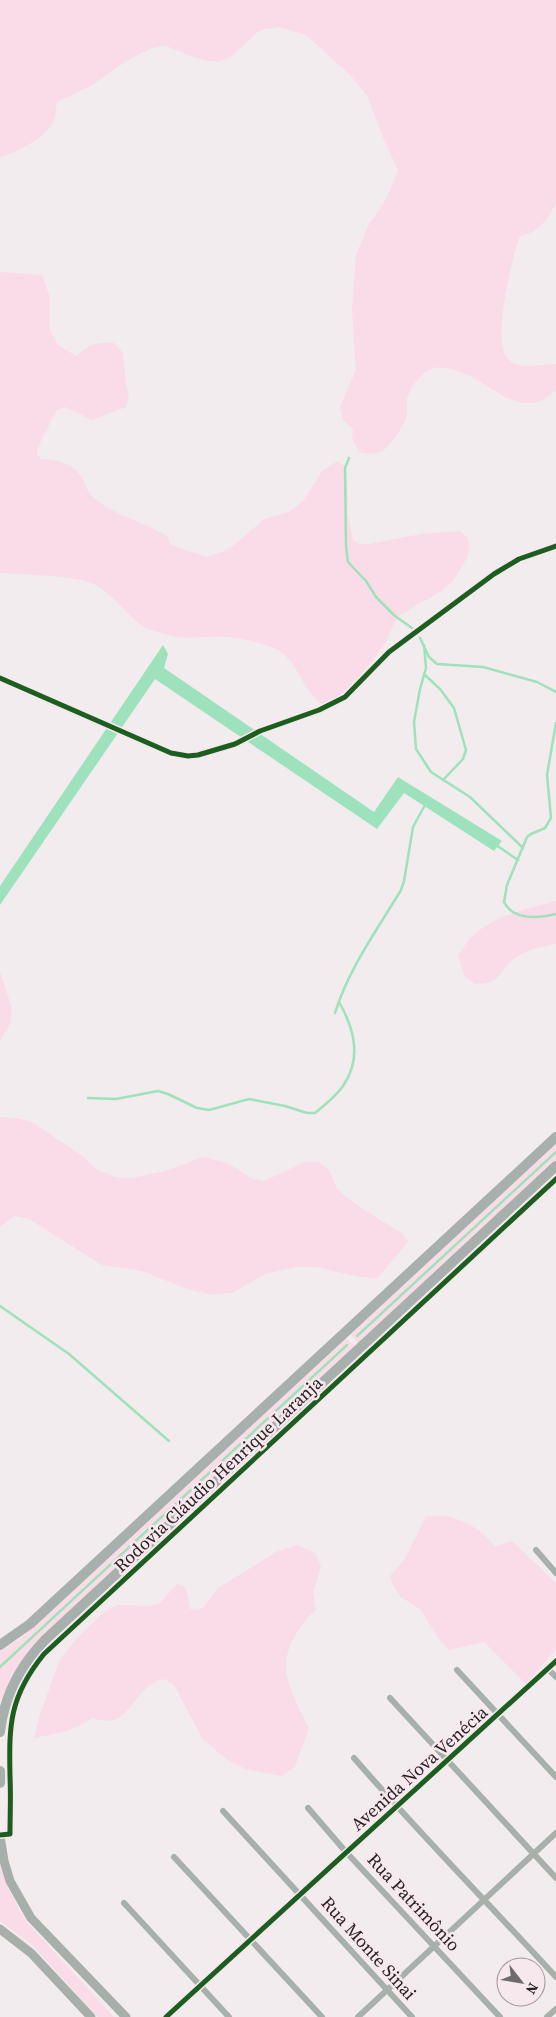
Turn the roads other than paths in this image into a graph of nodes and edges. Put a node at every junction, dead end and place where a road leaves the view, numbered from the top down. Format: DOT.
graph roads {
  1 [pos="556,546"];
  2 [pos="0,678"];
  3 [pos="556,1137"];
  4 [pos="556,1166"];
  5 [pos="536,1550"];
  6 [pos="556,1573"];
  7 [pos="0,1645"];
  8 [pos="556,1661"];
  9 [pos="548,1669"];
  10 [pos="457,1670"];
  11 [pos="556,1677"];
  12 [pos="390,1698"];
  13 [pos="498,1715"];
  14 [pos="0,1732"];
  15 [pos="354,1758"];
  16 [pos="448,1761"];
  17 [pos="0,1771"];
  18 [pos="556,1777"];
  19 [pos="0,1783"];
  20 [pos="396,1807"];
  21 [pos="308,1808"];
  22 [pos="222,1812"];
  23 [pos="556,1833"];
  24 [pos="0,1836"];
  25 [pos="346,1852"];
  26 [pos="534,1853"];
  27 [pos="174,1857"];
  28 [pos="556,1878"];
  29 [pos="300,1895"];
  30 [pos="485,1899"];
  31 [pos="124,1903"];
  32 [pos="0,1929"];
  33 [pos="251,1940"];
  34 [pos="434,1945"];
  35 [pos="556,1977"];
  36 [pos="200,1986"];
  37 [pos="388,1990"];
  38 [pos="556,2009"];
  39 [pos="91,2017"];
  40 [pos="126,2017"];
  41 [pos="166,2017"];
  42 [pos="229,2017"];
  43 [pos="322,2017"];
  44 [pos="358,2017"];
  45 [pos="412,2017"];
  46 [pos="500,2017"];
  47 [pos="547,2017"];
  1 -- 2 [label="street"];
  3 -- 7 [label="main road, Rodovia Cláudio Henrique Laranja"];
  4 -- 14 [label="main road, Rodovia Cláudio Henrique Laranja"];
  5 -- 6 [label="street"];
  8 -- 9 [label="street, Avenida Nova Venécia"];
  9 -- 11 [label="street"];
  9 -- 13 [label="street, Avenida Nova Venécia"];
  10 -- 13 [label="street"];
  12 -- 16 [label="street"];
  13 -- 16 [label="street, Avenida Nova Venécia"];
  13 -- 18 [label="street"];
  15 -- 20 [label="street"];
  16 -- 20 [label="street, Avenida Nova Venécia"];
  16 -- 26 [label="street"];
  17 -- 19 [label="main road"];
  20 -- 25 [label="street, Avenida Nova Venécia"];
  20 -- 30 [label="street"];
  21 -- 25 [label="street, Rua Patrimônio"];
  22 -- 29 [label="street, Rua Monte Sinai"];
  23 -- 26 [label="street"];
  24 -- 40 [label="main road"];
  25 -- 29 [label="street, Avenida Nova Venécia"];
  25 -- 34 [label="street, Rua Patrimônio"];
  26 -- 28 [label="street"];
  26 -- 30 [label="street"];
  27 -- 33 [label="street"];
  29 -- 33 [label="street, Avenida Nova Venécia"];
  29 -- 37 [label="street, Rua Monte Sinai"];
  30 -- 34 [label="street"];
  30 -- 35 [label="street"];
  31 -- 36 [label="street"];
  32 -- 39 [label="main road"];
  33 -- 36 [label="street, Avenida Nova Venécia"];
  33 -- 43 [label="street"];
  34 -- 37 [label="street"];
  34 -- 46 [label="street, Rua Patrimônio"];
  36 -- 41 [label="street, Avenida Nova Venécia"];
  36 -- 42 [label="street"];
  37 -- 44 [label="street"];
  37 -- 45 [label="street, Rua Monte Sinai"];
  38 -- 47 [label="street"];
}
